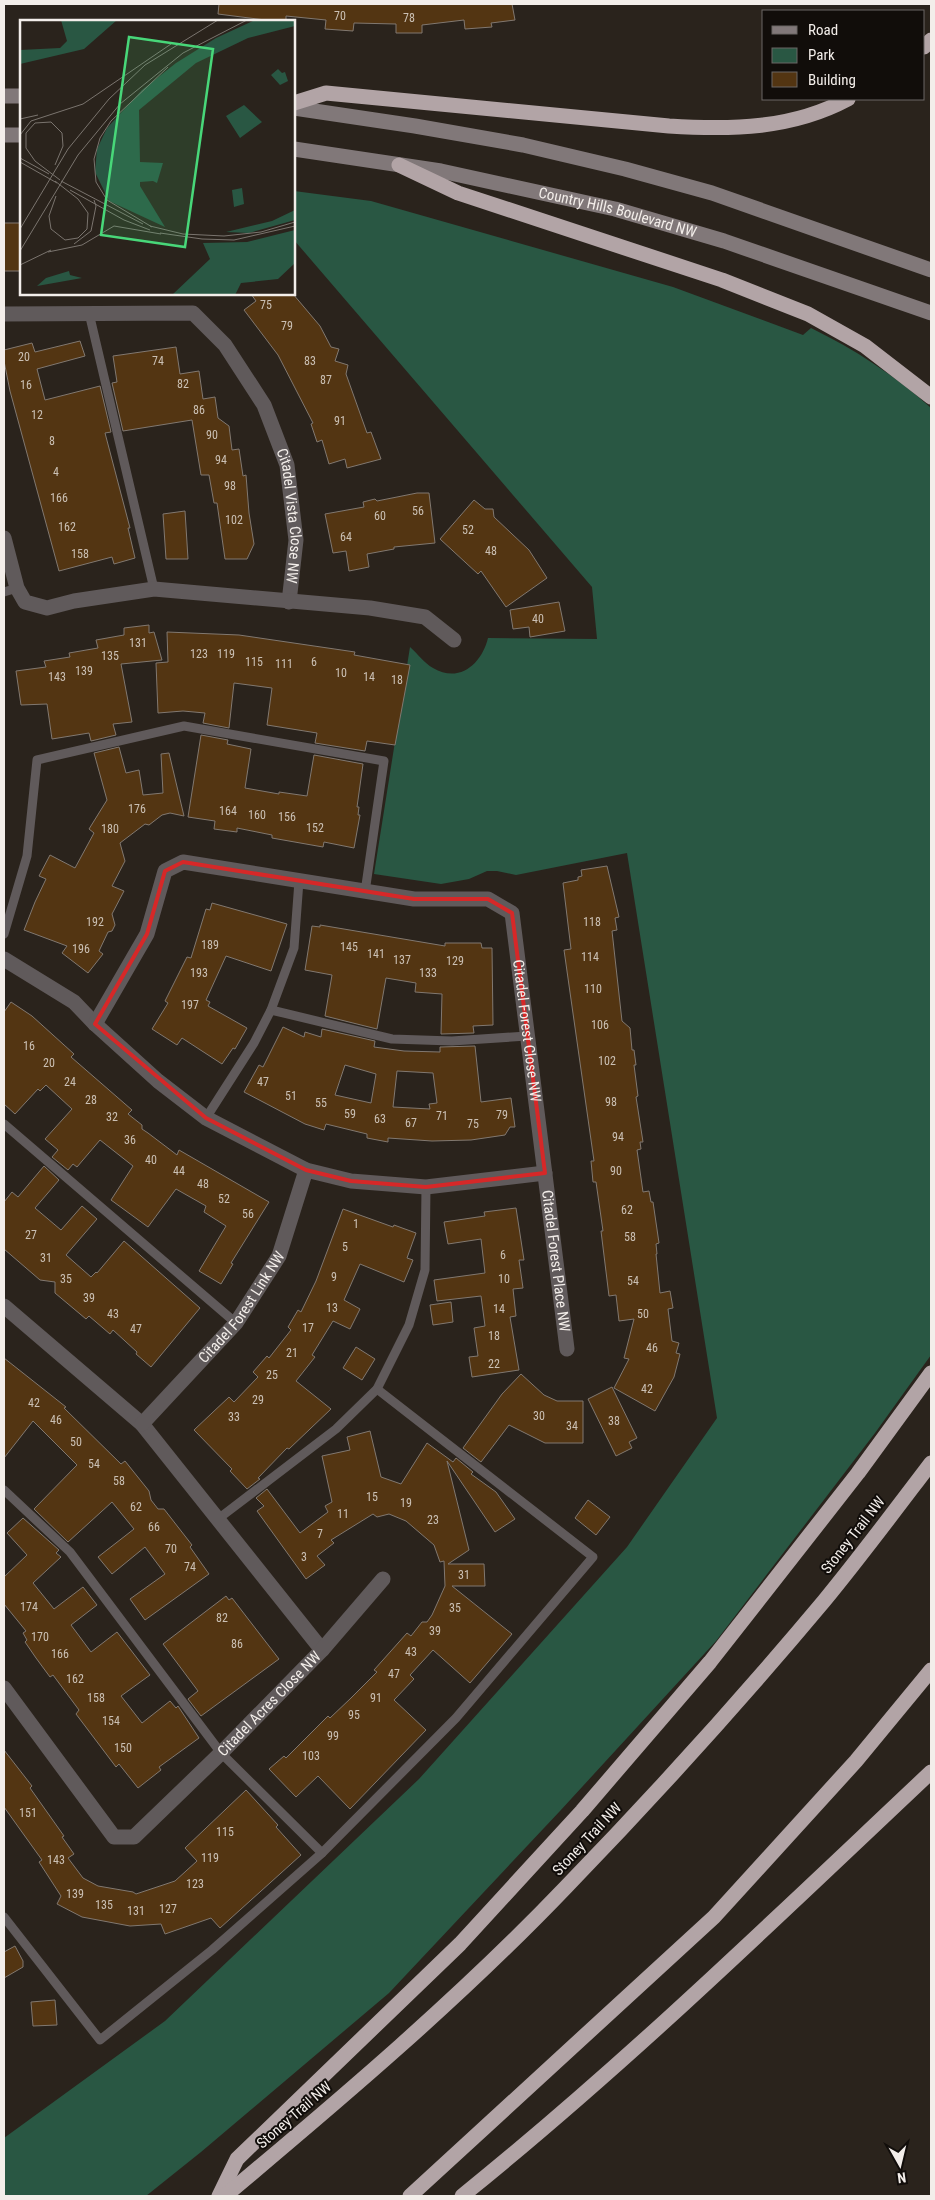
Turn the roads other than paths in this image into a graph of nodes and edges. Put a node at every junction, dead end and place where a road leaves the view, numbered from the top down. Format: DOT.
graph roads {
  1 [pos="4,96"];
  2 [pos="20,96"];
  3 [pos="846,100"];
  4 [pos="295,103"];
  5 [pos="295,108"];
  6 [pos="4,135"];
  7 [pos="20,135"];
  8 [pos="295,149"];
  9 [pos="399,165"];
  10 [pos="931,270"];
  11 [pos="88,313"];
  12 [pos="931,313"];
  13 [pos="4,314"];
  14 [pos="931,397"];
  15 [pos="4,538"];
  16 [pos="154,589"];
  17 [pos="10,590"];
  18 [pos="289,602"];
  19 [pos="454,640"];
  20 [pos="299,882"];
  21 [pos="365,892"];
  22 [pos="4,934"];
  23 [pos="4,959"];
  24 [pos="271,1010"];
  25 [pos="95,1024"];
  26 [pos="527,1036"];
  27 [pos="206,1118"];
  28 [pos="4,1124"];
  29 [pos="306,1170"];
  30 [pos="546,1172"];
  31 [pos="426,1187"];
  32 [pos="4,1306"];
  33 [pos="236,1323"];
  34 [pos="567,1349"];
  35 [pos="931,1372"];
  36 [pos="377,1389"];
  37 [pos="142,1424"];
  38 [pos="931,1463"];
  39 [pos="4,1490"];
  40 [pos="218,1519"];
  41 [pos="383,1579"];
  42 [pos="322,1650"];
  43 [pos="931,1670"];
  44 [pos="4,1688"];
  45 [pos="221,1753"];
  46 [pos="931,1772"];
  47 [pos="322,1853"];
  48 [pos="4,1917"];
  49 [pos="219,2196"];
  50 [pos="225,2196"];
  51 [pos="410,2196"];
  52 [pos="462,2196"];
  1 -- 2 [label="main road"];
  3 -- 4 [label="highway"];
  5 -- 10 [label="main road"];
  6 -- 7 [label="main road"];
  8 -- 9 [label="main road, Country Hills Boulevard NW"];
  9 -- 12 [label="main road, Country Hills Boulevard NW"];
  9 -- 14 [label="highway"];
  11 -- 13 [label="street, Citadel Vista Close NW"];
  11 -- 16 [label="lane"];
  11 -- 18 [label="street, Citadel Vista Close NW"];
  15 -- 17 [label="street, Citadel Vista Close NW"];
  16 -- 17 [label="street, Citadel Vista Close NW"];
  16 -- 18 [label="street, Citadel Vista Close NW"];
  18 -- 19 [label="street"];
  20 -- 21 [label="street, Citadel Forest Close NW"];
  20 -- 24 [label="lane"];
  20 -- 25 [label="street, Citadel Forest Close NW"];
  21 -- 22 [label="lane"];
  21 -- 26 [label="street, Citadel Forest Close NW"];
  23 -- 25 [label="street"];
  24 -- 26 [label="lane"];
  24 -- 27 [label="lane"];
  25 -- 27 [label="street"];
  26 -- 30 [label="street, Citadel Forest Close NW"];
  27 -- 29 [label="street"];
  28 -- 33 [label="lane"];
  29 -- 31 [label="street"];
  29 -- 33 [label="street, Citadel Forest Link NW"];
  30 -- 31 [label="street"];
  30 -- 34 [label="street, Citadel Forest Place NW"];
  31 -- 36 [label="lane"];
  32 -- 37 [label="street, Citadel Acres Close NW"];
  33 -- 37 [label="street, Citadel Forest Link NW"];
  35 -- 49 [label="highway"];
  36 -- 40 [label="lane"];
  36 -- 47 [label="lane"];
  37 -- 40 [label="street, Citadel Acres Close NW"];
  38 -- 50 [label="highway, Stoney Trail NW"];
  39 -- 45 [label="lane"];
  40 -- 42 [label="street, Citadel Acres Close NW"];
  41 -- 42 [label="street"];
  42 -- 45 [label="street, Citadel Acres Close NW"];
  43 -- 51 [label="highway"];
  44 -- 45 [label="street, Citadel Acres Close NW"];
  45 -- 47 [label="lane"];
  46 -- 52 [label="highway"];
  47 -- 48 [label="lane"];
}
